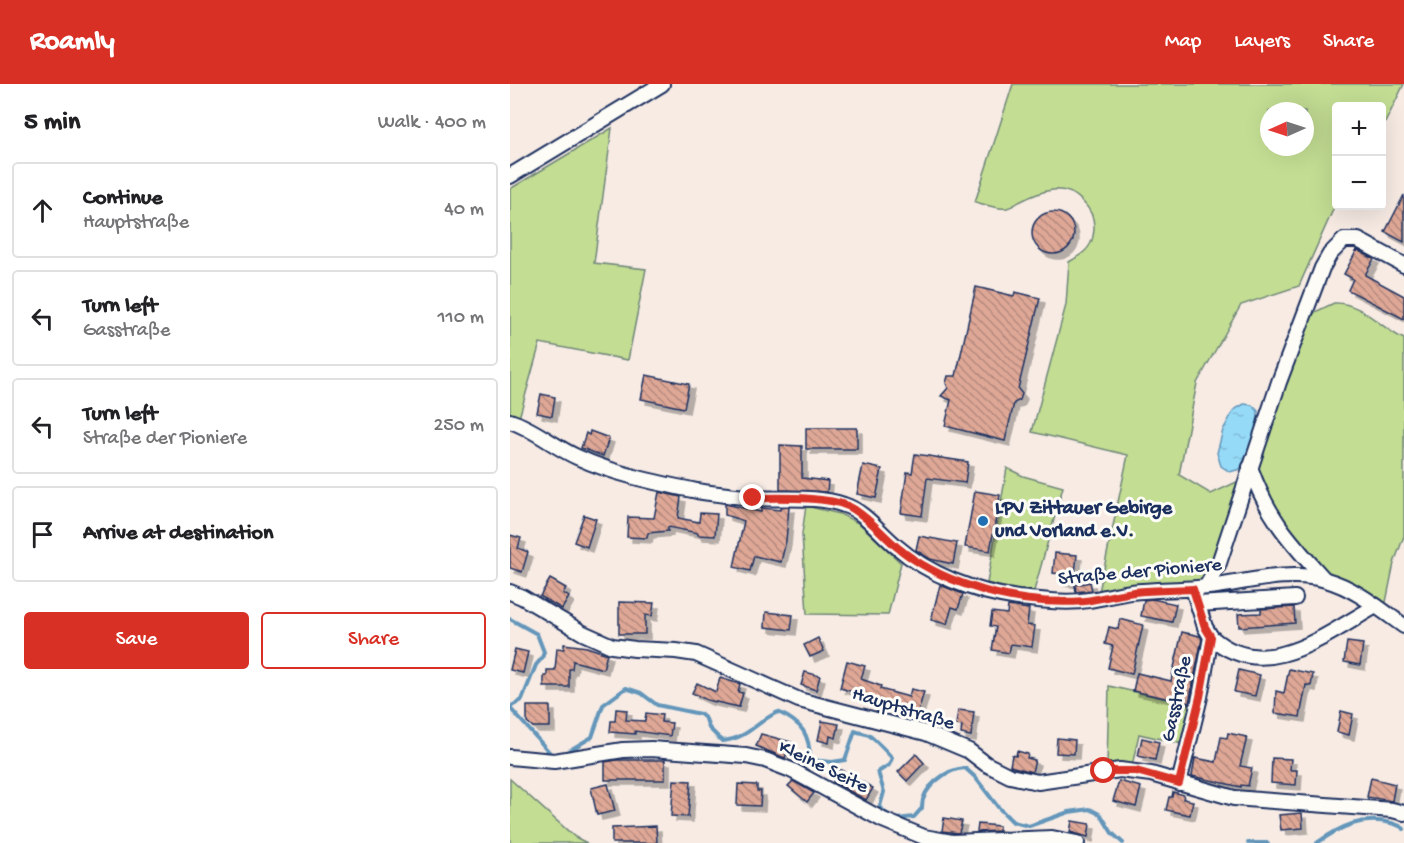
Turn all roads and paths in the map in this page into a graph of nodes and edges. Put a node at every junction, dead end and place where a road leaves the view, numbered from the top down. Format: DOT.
graph roads {
  1 [pos="662,84"];
  2 [pos="510,176"];
  3 [pos="1404,265"];
  4 [pos="510,422"];
  5 [pos="1250,467"];
  6 [pos="1324,579"];
  7 [pos="1200,588"];
  8 [pos="510,592"];
  9 [pos="1353,592"];
  10 [pos="1337,596"];
  11 [pos="1295,598"];
  12 [pos="1198,604"];
  13 [pos="1376,606"];
  14 [pos="1404,626"];
  15 [pos="1211,637"];
  16 [pos="510,758"];
  17 [pos="1179,783"];
  18 [pos="1404,813"];
  19 [pos="1077,843"];
  1 -- 2 [label="street"];
  3 -- 5 [label="street"];
  4 -- 7 [label="street, Straße der Pioniere"];
  5 -- 6 [label="street"];
  5 -- 7 [label="street"];
  6 -- 7 [label="street, Straße der Pioniere"];
  6 -- 9 [label="street, Straße der Pioniere"];
  7 -- 12 [label="street, Gasstraße"];
  8 -- 17 [label="street, Hauptstraße"];
  9 -- 10 [label="street"];
  9 -- 13 [label="street, Straße der Pioniere"];
  11 -- 12 [label="street"];
  12 -- 15 [label="street, Gasstraße"];
  13 -- 14 [label="street, Straße der Pioniere"];
  13 -- 15 [label="street"];
  15 -- 17 [label="street, Gasstraße"];
  16 -- 19 [label="street, Kleine Seite"];
  17 -- 18 [label="street, Hauptstraße"];
}
